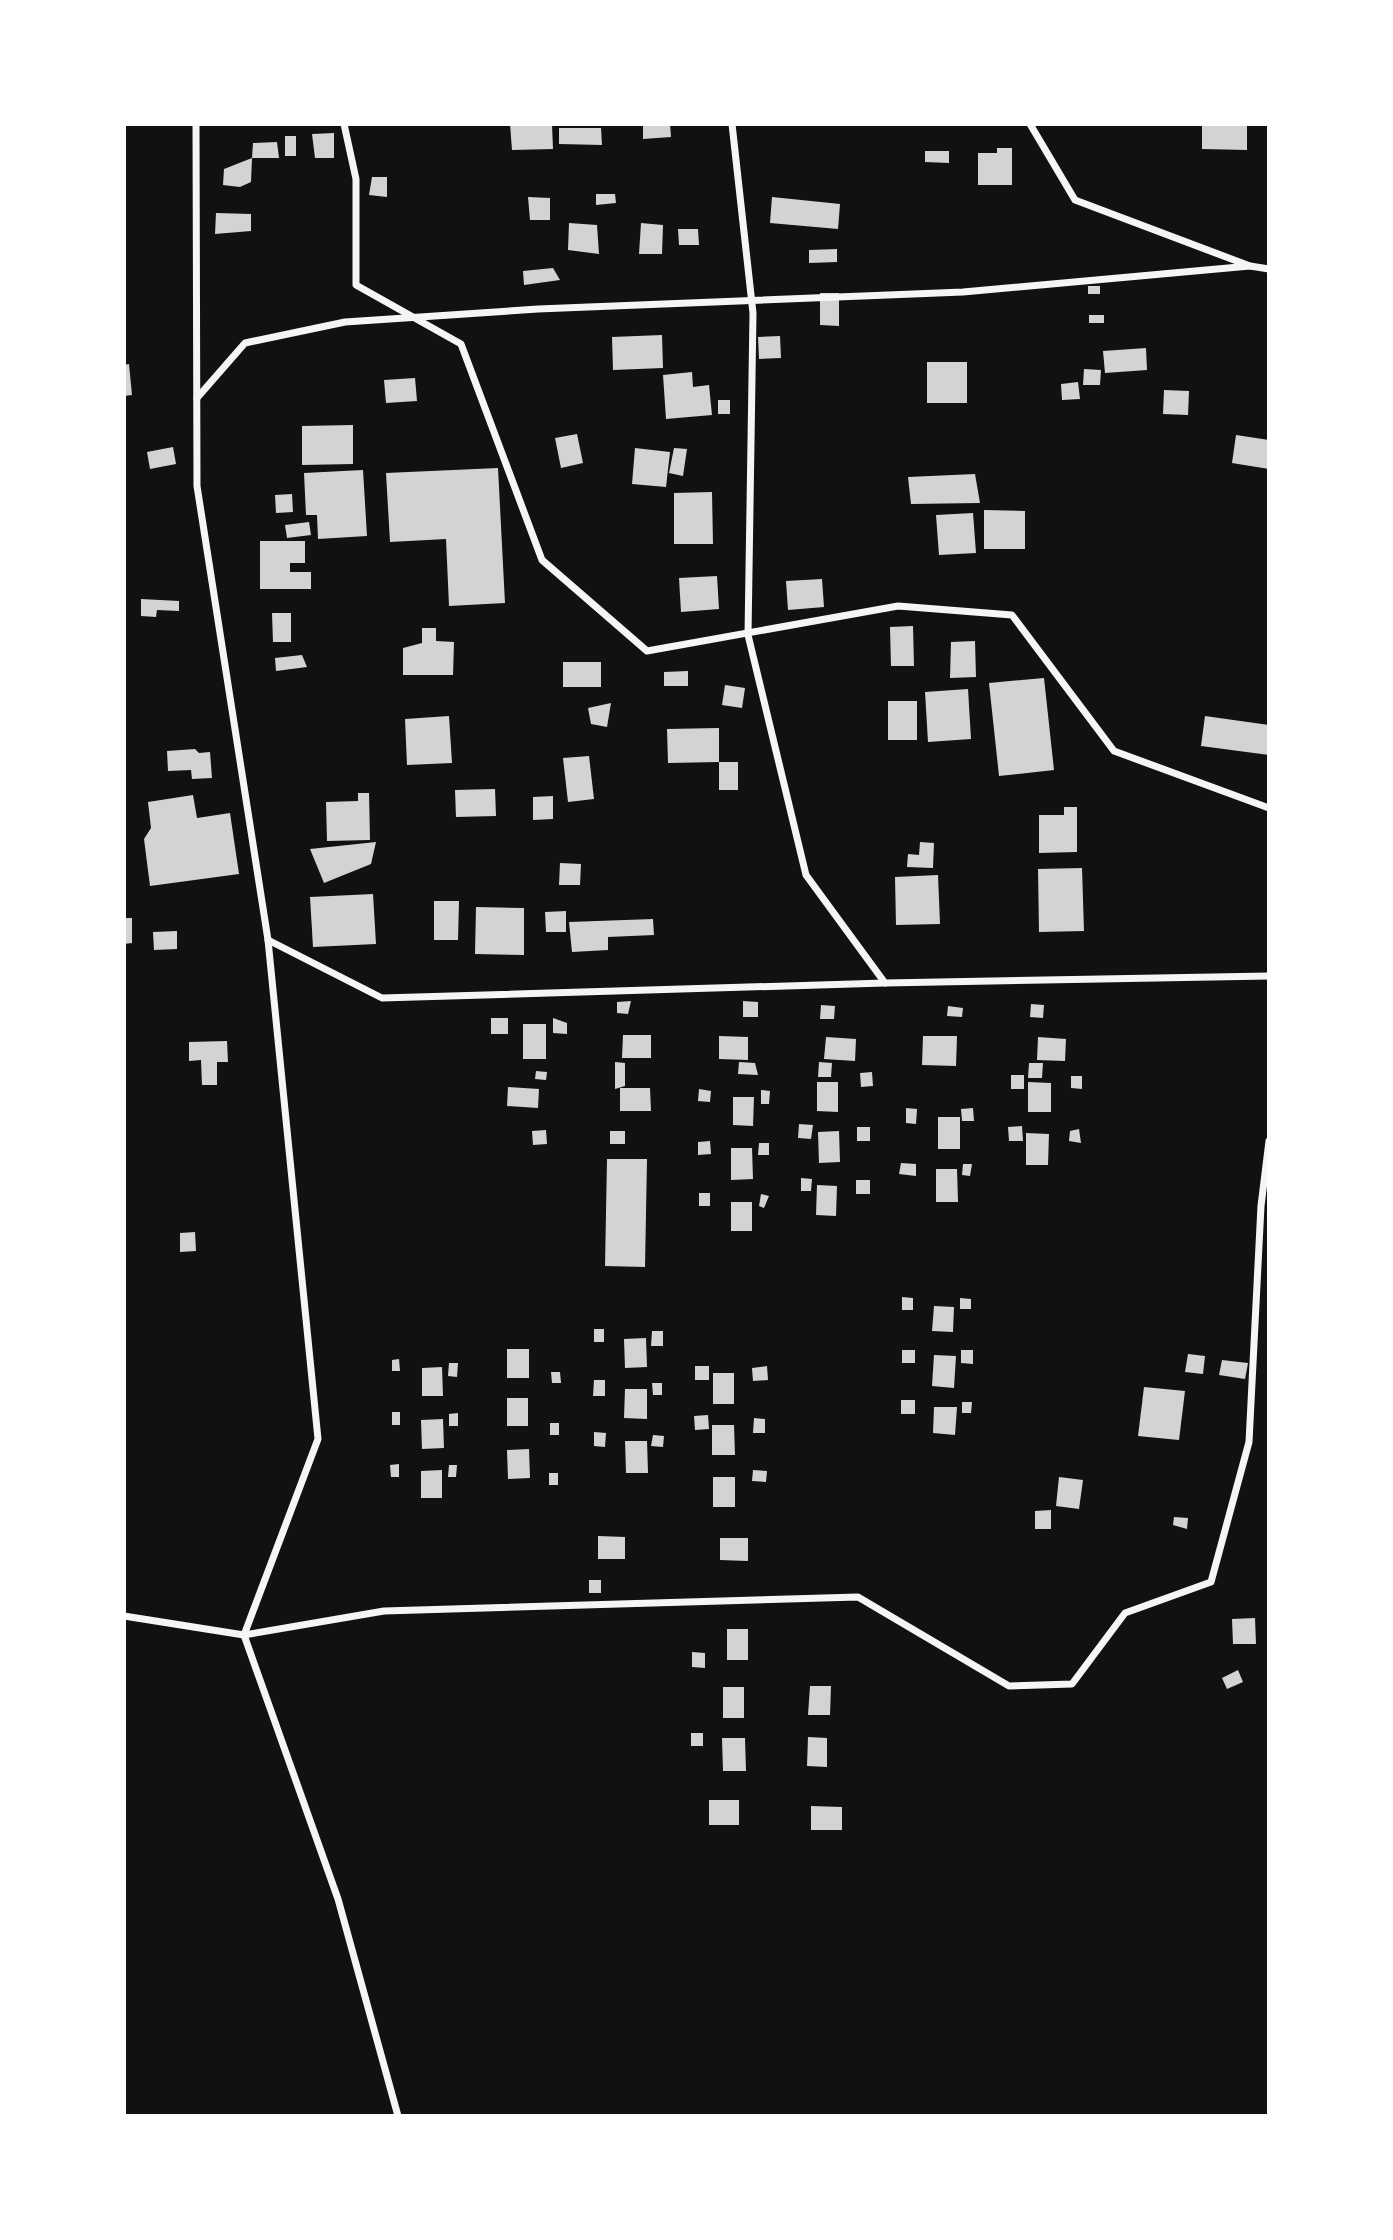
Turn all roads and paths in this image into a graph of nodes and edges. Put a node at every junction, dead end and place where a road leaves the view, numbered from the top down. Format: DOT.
graph roads {
  1 [pos="196,124"];
  2 [pos="344,124"];
  3 [pos="732,124"];
  4 [pos="1030,124"];
  5 [pos="1250,266"];
  6 [pos="1269,269"];
  7 [pos="752,300"];
  8 [pos="413,317"];
  9 [pos="197,398"];
  10 [pos="748,635"];
  11 [pos="1269,807"];
  12 [pos="268,940"];
  13 [pos="1269,976"];
  14 [pos="885,983"];
  15 [pos="1269,1141"];
  16 [pos="124,1616"];
  17 [pos="244,1635"];
  18 [pos="398,2116"];
  1 -- 9 [label="street"];
  2 -- 8 [label="street"];
  3 -- 7 [label="street"];
  4 -- 5 [label="street"];
  5 -- 6 [label="street"];
  5 -- 7 [label="street"];
  7 -- 8 [label="street"];
  7 -- 10 [label="street"];
  8 -- 9 [label="street"];
  8 -- 10 [label="street"];
  9 -- 12 [label="street"];
  10 -- 11 [label="street"];
  10 -- 14 [label="street"];
  12 -- 14 [label="street"];
  12 -- 17 [label="street"];
  13 -- 14 [label="street"];
  15 -- 17 [label="street"];
  16 -- 17 [label="street"];
  17 -- 18 [label="street"];
}
